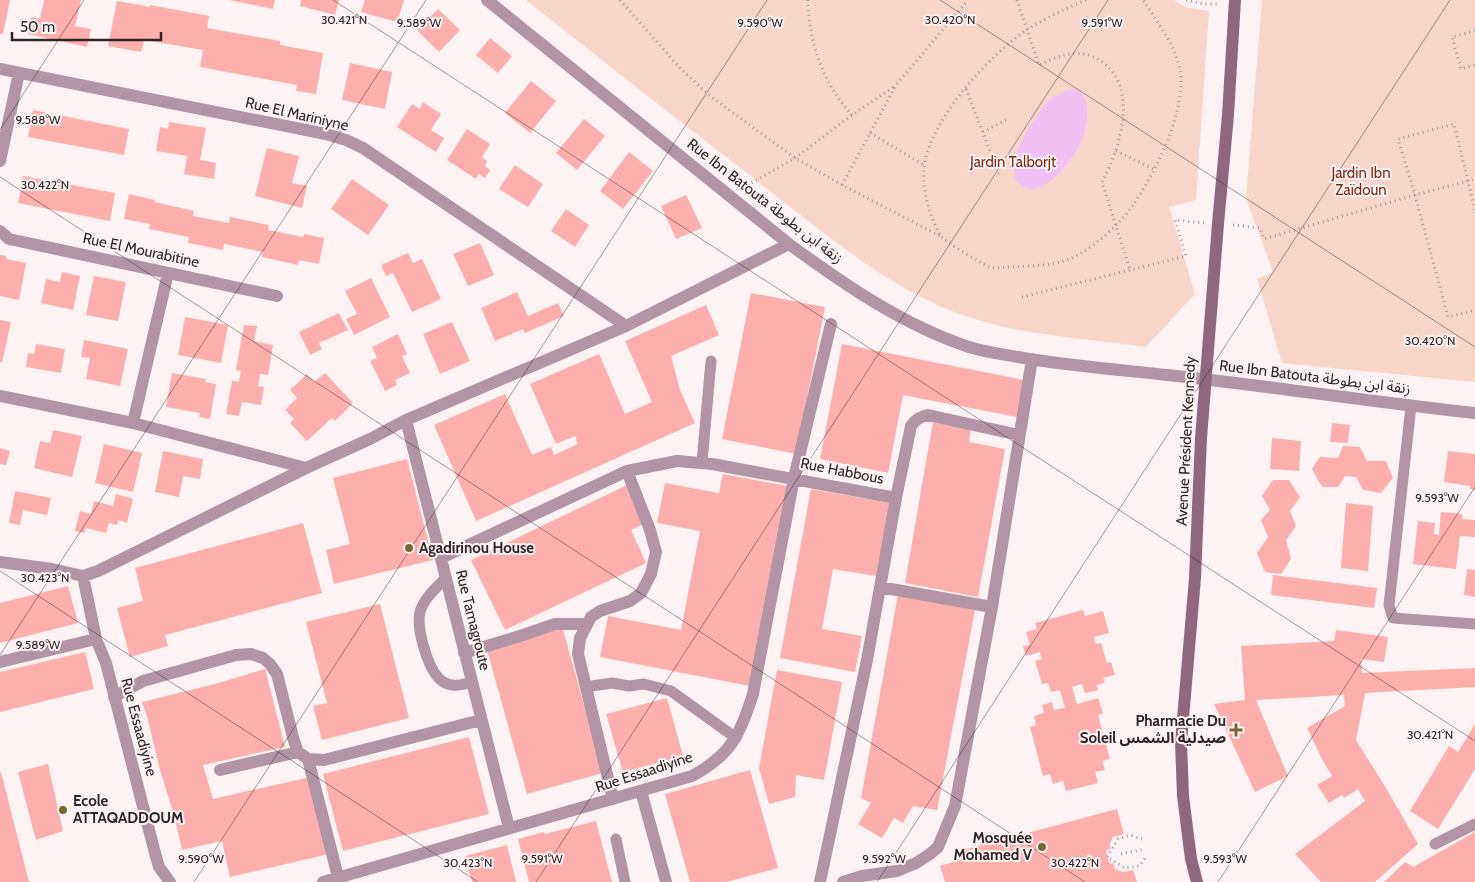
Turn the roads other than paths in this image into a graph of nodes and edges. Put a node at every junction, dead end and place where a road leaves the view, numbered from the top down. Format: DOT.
graph roads {
  1 [pos="487,0"];
  2 [pos="1234,2"];
  3 [pos="0,69"];
  4 [pos="19,73"];
  5 [pos="0,161"];
  6 [pos="0,231"];
  7 [pos="789,244"];
  8 [pos="168,273"];
  9 [pos="277,296"];
  10 [pos="831,324"];
  11 [pos="626,326"];
  12 [pos="1032,359"];
  13 [pos="712,360"];
  14 [pos="1206,379"];
  15 [pos="0,396"];
  16 [pos="1411,406"];
  17 [pos="1475,413"];
  18 [pos="406,420"];
  19 [pos="133,423"];
  20 [pos="1020,434"];
  21 [pos="702,462"];
  22 [pos="306,468"];
  23 [pos="626,471"];
  24 [pos="794,478"];
  25 [pos="896,498"];
  26 [pos="441,558"];
  27 [pos="0,562"];
  28 [pos="83,576"];
  29 [pos="446,578"];
  30 [pos="880,586"];
  31 [pos="992,607"];
  32 [pos="587,624"];
  33 [pos="1475,624"];
  34 [pos="96,639"];
  35 [pos="464,652"];
  36 [pos="0,662"];
  37 [pos="472,682"];
  38 [pos="587,690"];
  39 [pos="114,697"];
  40 [pos="481,720"];
  41 [pos="736,738"];
  42 [pos="303,756"];
  43 [pos="220,770"];
  44 [pos="642,790"];
  45 [pos="613,799"];
  46 [pos="1475,824"];
  47 [pos="509,828"];
  48 [pos="616,839"];
  49 [pos="1436,844"];
  50 [pos="338,877"];
  51 [pos="170,882"];
  52 [pos="323,882"];
  53 [pos="625,882"];
  54 [pos="666,882"];
  55 [pos="820,882"];
  56 [pos="843,882"];
  57 [pos="1197,882"];
  1 -- 7 [label="street, Rue Ibn Batouta زنقة ابن بطوطة"];
  2 -- 14 [label="street, Avenue Président Kennedy"];
  3 -- 4 [label="street, Rue El Mariniyne"];
  4 -- 5 [label="street"];
  4 -- 11 [label="street, Rue El Mariniyne"];
  6 -- 8 [label="street, Rue El Mourabitine"];
  7 -- 11 [label="street"];
  7 -- 12 [label="street, Rue Ibn Batouta زنقة ابن بطوطة"];
  8 -- 9 [label="street, Rue El Mourabitine"];
  8 -- 19 [label="street"];
  10 -- 24 [label="street, Rue Essaadiyine"];
  11 -- 18 [label="street"];
  12 -- 14 [label="street, Rue Ibn Batouta زنقة ابن بطوطة"];
  12 -- 20 [label="street"];
  13 -- 21 [label="lane"];
  14 -- 16 [label="street, Rue Ibn Batouta زنقة ابن بطوطة"];
  14 -- 57 [label="street, Avenue Président Kennedy"];
  15 -- 19 [label="street"];
  16 -- 17 [label="street, Rue Ibn Batouta زنقة ابن بطوطة"];
  16 -- 33 [label="lane"];
  18 -- 22 [label="street"];
  18 -- 26 [label="street, Rue Tamagroute"];
  19 -- 22 [label="street"];
  20 -- 25 [label="street"];
  20 -- 31 [label="street"];
  21 -- 23 [label="street, Rue Habbous"];
  21 -- 24 [label="street, Rue Habbous"];
  22 -- 28 [label="street"];
  23 -- 26 [label="street, Rue Habbous"];
  23 -- 32 [label="street"];
  24 -- 25 [label="street, Rue Habbous"];
  24 -- 41 [label="street, Rue Essaadiyine"];
  25 -- 30 [label="street, Rue Habbous"];
  26 -- 29 [label="street, Rue Tamagroute"];
  27 -- 28 [label="street"];
  28 -- 34 [label="street, Rue Essaadiyine"];
  29 -- 35 [label="street, Rue Tamagroute"];
  29 -- 37 [label="lane"];
  30 -- 31 [label="street"];
  30 -- 55 [label="street, Rue Habbous"];
  31 -- 56 [label="street"];
  32 -- 35 [label="street"];
  32 -- 38 [label="street"];
  34 -- 36 [label="street"];
  34 -- 39 [label="street, Rue Essaadiyine"];
  35 -- 37 [label="street, Rue Tamagroute"];
  37 -- 40 [label="street, Rue Tamagroute"];
  38 -- 41 [label="lane"];
  38 -- 45 [label="street"];
  39 -- 42 [label="street"];
  39 -- 51 [label="street, Rue Essaadiyine"];
  40 -- 42 [label="street"];
  40 -- 47 [label="street, Rue Tamagroute"];
  41 -- 44 [label="street, Rue Essaadiyine"];
  42 -- 43 [label="street"];
  42 -- 50 [label="street"];
  44 -- 45 [label="street, Rue Essaadiyine"];
  44 -- 54 [label="street"];
  45 -- 47 [label="street, Rue Essaadiyine"];
  46 -- 49 [label="lane"];
  47 -- 50 [label="street, Rue Essaadiyine"];
  48 -- 53 [label="lane"];
  50 -- 52 [label="street, Rue Essaadiyine"];
}
